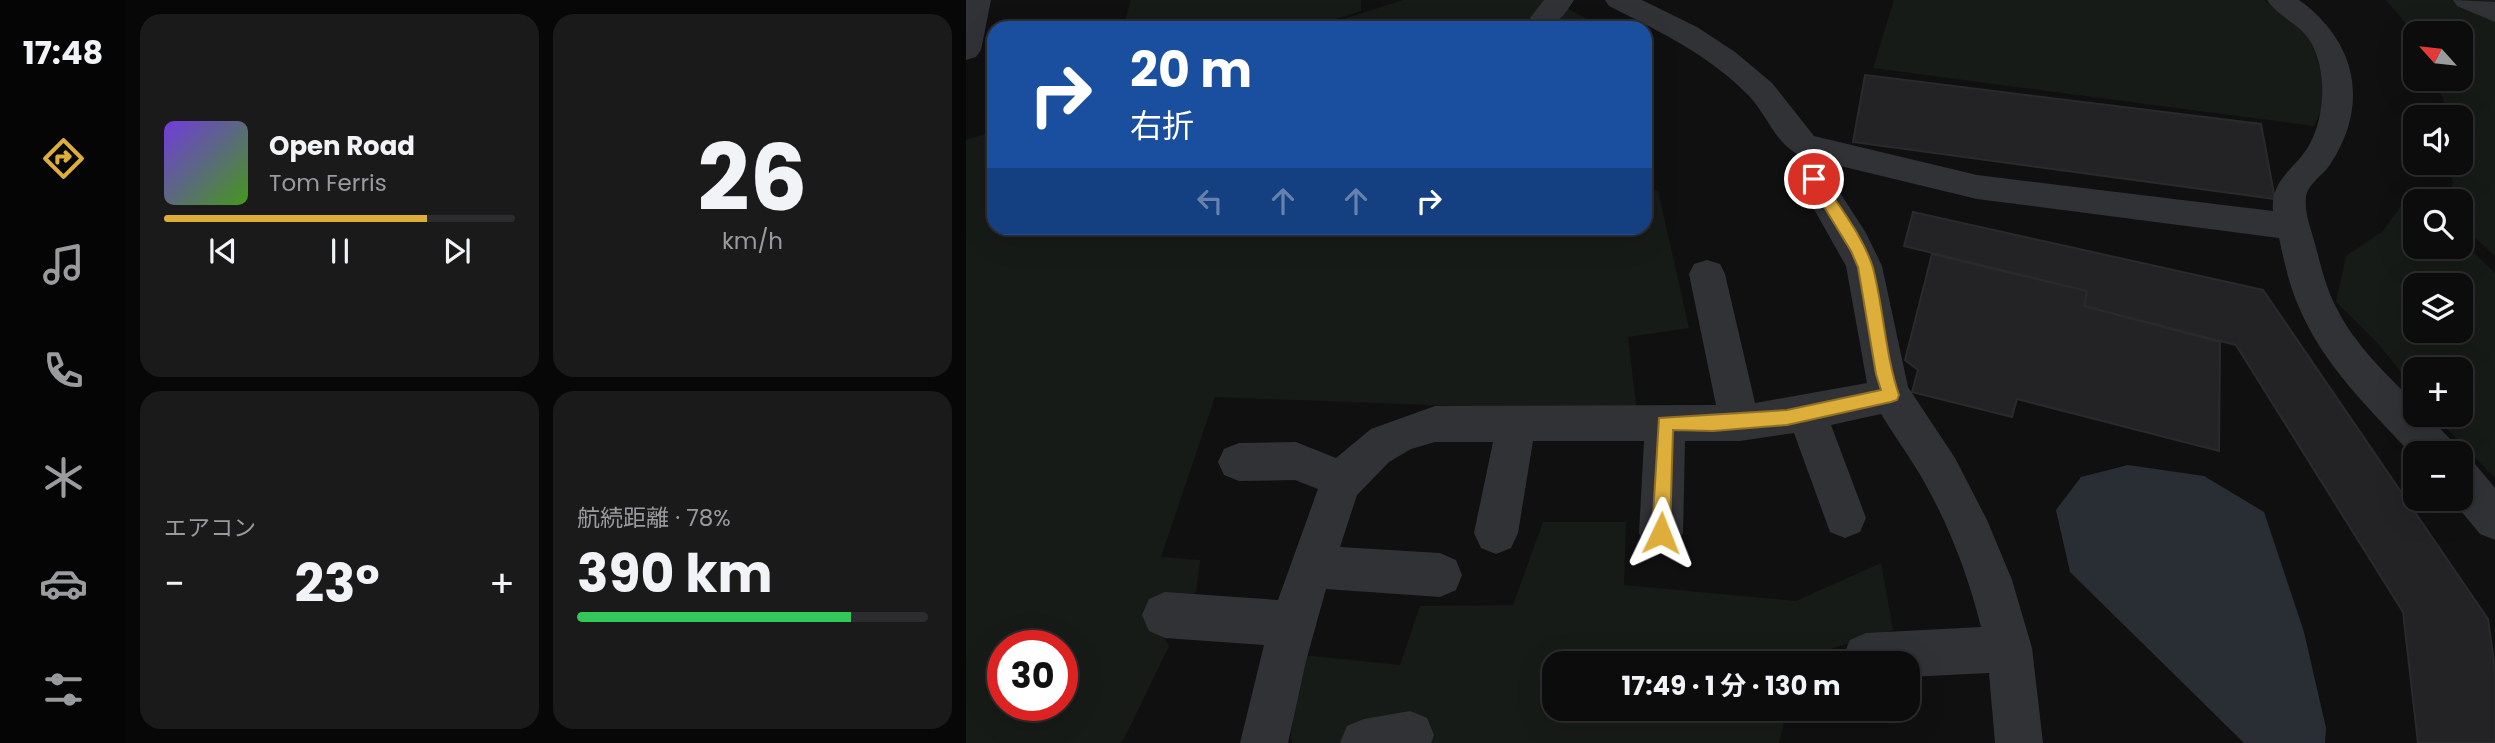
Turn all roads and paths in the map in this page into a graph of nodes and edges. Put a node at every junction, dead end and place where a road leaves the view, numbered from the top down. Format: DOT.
graph roads {
  1 [pos="977,0"];
  2 [pos="1619,0"];
  3 [pos="2281,0"];
  4 [pos="2467,0"];
  5 [pos="2495,13"];
  6 [pos="966,50"];
  7 [pos="1822,150"];
  8 [pos="2294,227"];
  9 [pos="1707,274"];
  10 [pos="1891,395"];
  11 [pos="1807,413"];
  12 [pos="1665,423"];
  13 [pos="1740,423"];
  14 [pos="1516,425"];
  15 [pos="2426,441"];
  16 [pos="1239,462"];
  17 [pos="1343,480"];
  18 [pos="2473,494"];
  19 [pos="1845,518"];
  20 [pos="2495,520"];
  21 [pos="1496,533"];
  22 [pos="1661,533"];
  23 [pos="1310,566"];
  24 [pos="1440,575"];
  25 [pos="1165,615"];
  26 [pos="1293,624"];
  27 [pos="2009,649"];
  28 [pos="1920,653"];
  29 [pos="1410,735"];
  30 [pos="1264,743"];
  31 [pos="1364,743"];
  32 [pos="2019,743"];
  1 -- 6 [label="street"];
  2 -- 7 [label="street"];
  3 -- 8 [label="street"];
  4 -- 5 [label="street"];
  7 -- 8 [label="street"];
  7 -- 10 [label="street"];
  8 -- 15 [label="street"];
  9 -- 13 [label="street"];
  10 -- 11 [label="street"];
  10 -- 27 [label="street"];
  11 -- 13 [label="street"];
  11 -- 19 [label="street"];
  12 -- 13 [label="street"];
  12 -- 14 [label="street"];
  12 -- 22 [label="street"];
  14 -- 17 [label="street"];
  14 -- 21 [label="street"];
  16 -- 17 [label="street"];
  17 -- 23 [label="street"];
  18 -- 20 [label="street"];
  23 -- 24 [label="street"];
  23 -- 26 [label="street"];
  25 -- 26 [label="street"];
  26 -- 30 [label="street"];
  27 -- 28 [label="street"];
  27 -- 32 [label="street"];
  29 -- 31 [label="street"];
}
